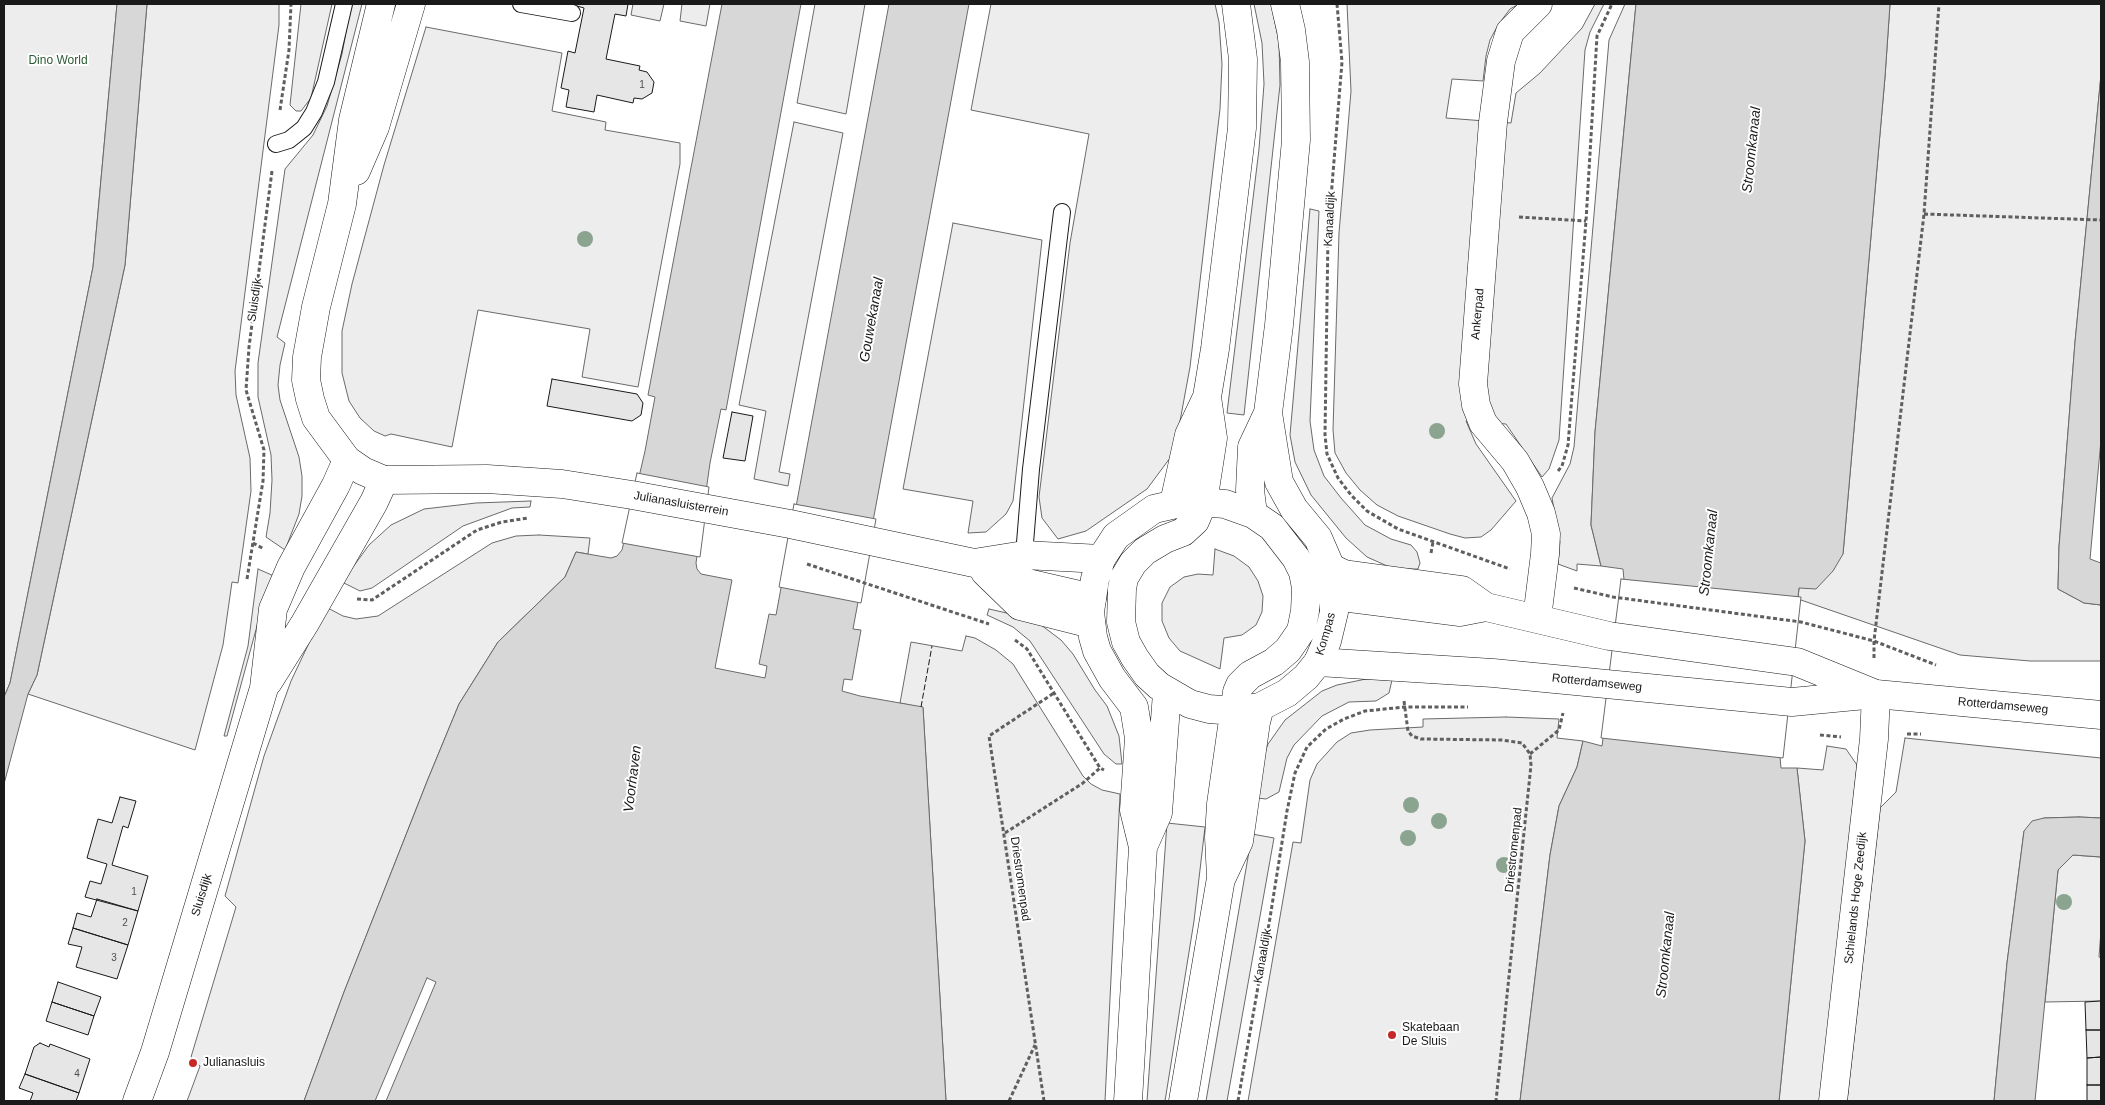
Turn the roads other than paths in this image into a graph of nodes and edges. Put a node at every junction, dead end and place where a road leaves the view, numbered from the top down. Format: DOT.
graph roads {
  1 [pos="344,4"];
  2 [pos="381,4"];
  3 [pos="411,4"];
  4 [pos="521,4"];
  5 [pos="1236,4"];
  6 [pos="1285,4"];
  7 [pos="1538,4"];
  8 [pos="572,13"];
  9 [pos="276,144"];
  10 [pos="342,204"];
  11 [pos="1062,212"];
  12 [pos="1207,397"];
  13 [pos="1268,413"];
  14 [pos="347,460"];
  15 [pos="384,480"];
  16 [pos="1203,502"];
  17 [pos="1174,503"];
  18 [pos="1254,514"];
  19 [pos="1024,554"];
  20 [pos="1101,560"];
  21 [pos="974,562"];
  22 [pos="1331,568"];
  23 [pos="1306,588"];
  24 [pos="1334,596"];
  25 [pos="1120,603"];
  26 [pos="1486,607"];
  27 [pos="1092,611"];
  28 [pos="1537,618"];
  29 [pos="1318,662"];
  30 [pos="264,688"];
  31 [pos="1167,693"];
  32 [pos="1876,694"];
  33 [pos="1247,709"];
  34 [pos="2101,715"];
  35 [pos="1144,847"];
  36 [pos="137,1101"];
  37 [pos="1128,1101"];
  38 [pos="1183,1101"];
  39 [pos="1834,1101"];
  1 -- 9 [label="lane"];
  2 -- 10 [label="main road"];
  3 -- 10 [label="main road"];
  4 -- 8 [label="lane"];
  5 -- 12 [label="main road"];
  6 -- 13 [label="main road"];
  7 -- 28 [label="main road, Ankerpad"];
  10 -- 14 [label="main road"];
  11 -- 19 [label="lane"];
  12 -- 16 [label="main road"];
  12 -- 17 [label="main road"];
  13 -- 18 [label="main road"];
  13 -- 22 [label="main road, Kompas"];
  14 -- 15 [label="main road"];
  14 -- 30 [label="main road, Sluisdijk"];
  15 -- 21 [label="main road, Julianasluisterrein"];
  15 -- 30 [label="main road, Sluisdijk"];
  16 -- 17 [label="main road, Kompas"];
  16 -- 18 [label="main road, Kompas"];
  16 -- 25 [label="main road, Kompas"];
  17 -- 20 [label="main road, Kompas"];
  18 -- 23 [label="main road, Kompas"];
  19 -- 20 [label="main road, Julianasluisterrein"];
  19 -- 21 [label="main road, Julianasluisterrein"];
  20 -- 27 [label="main road, Kompas"];
  21 -- 27 [label="main road, Julianasluisterrein"];
  22 -- 24 [label="main road, Kompas"];
  22 -- 26 [label="main road, Rotterdamseweg"];
  23 -- 24 [label="main road, Kompas"];
  23 -- 33 [label="main road, Kompas"];
  24 -- 26 [label="main road, Rotterdamseweg"];
  24 -- 29 [label="main road, Kompas"];
  25 -- 27 [label="main road"];
  25 -- 31 [label="main road, Kompas"];
  26 -- 28 [label="main road, Rotterdamseweg"];
  27 -- 35 [label="main road, Kompas"];
  28 -- 32 [label="main road, Rotterdamseweg"];
  29 -- 32 [label="main road, Rotterdamseweg"];
  29 -- 33 [label="main road, Kompas"];
  30 -- 36 [label="main road, Sluisdijk"];
  31 -- 33 [label="main road, Kompas"];
  31 -- 35 [label="main road"];
  32 -- 34 [label="main road, Rotterdamseweg"];
  32 -- 39 [label="main road, Schielands Hoge Zeedijk"];
  33 -- 38 [label="main road"];
  35 -- 37 [label="main road"];
}
